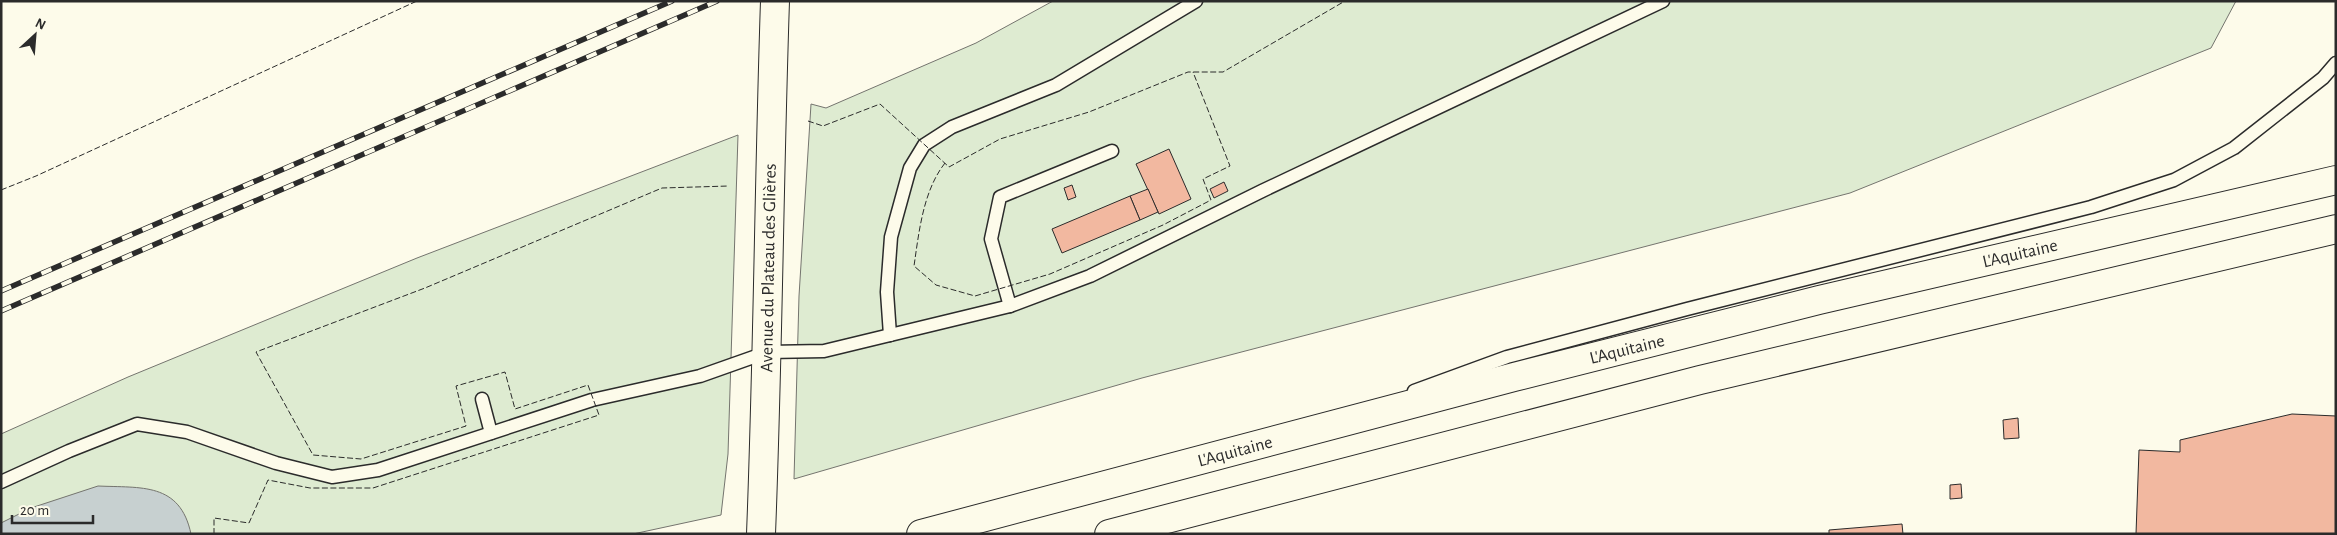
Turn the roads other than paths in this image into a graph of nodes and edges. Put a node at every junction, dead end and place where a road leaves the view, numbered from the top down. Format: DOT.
graph roads {
  1 [pos="775,1"];
  2 [pos="1196,1"];
  3 [pos="1663,1"];
  4 [pos="2336,63"];
  5 [pos="1112,151"];
  6 [pos="2336,180"];
  7 [pos="2336,230"];
  8 [pos="1010,306"];
  9 [pos="890,335"];
  10 [pos="768,352"];
  11 [pos="482,399"];
  12 [pos="491,433"];
  13 [pos="1275,440"];
  14 [pos="1,482"];
  15 [pos="761,534"];
  16 [pos="921,534"];
  17 [pos="1109,534"];
  1 -- 10 [label="main road, Avenue du Plateau des Glières"];
  2 -- 9 [label="lane"];
  3 -- 8 [label="lane"];
  4 -- 13 [label="lane"];
  5 -- 8 [label="lane"];
  6 -- 13 [label="main road, L'Aquitaine"];
  7 -- 17 [label="main road"];
  8 -- 9 [label="lane"];
  9 -- 10 [label="lane"];
  10 -- 12 [label="lane"];
  10 -- 15 [label="main road, Avenue du Plateau des Glières"];
  11 -- 12 [label="lane"];
  12 -- 14 [label="lane"];
  13 -- 16 [label="main road, L'Aquitaine"];
}
